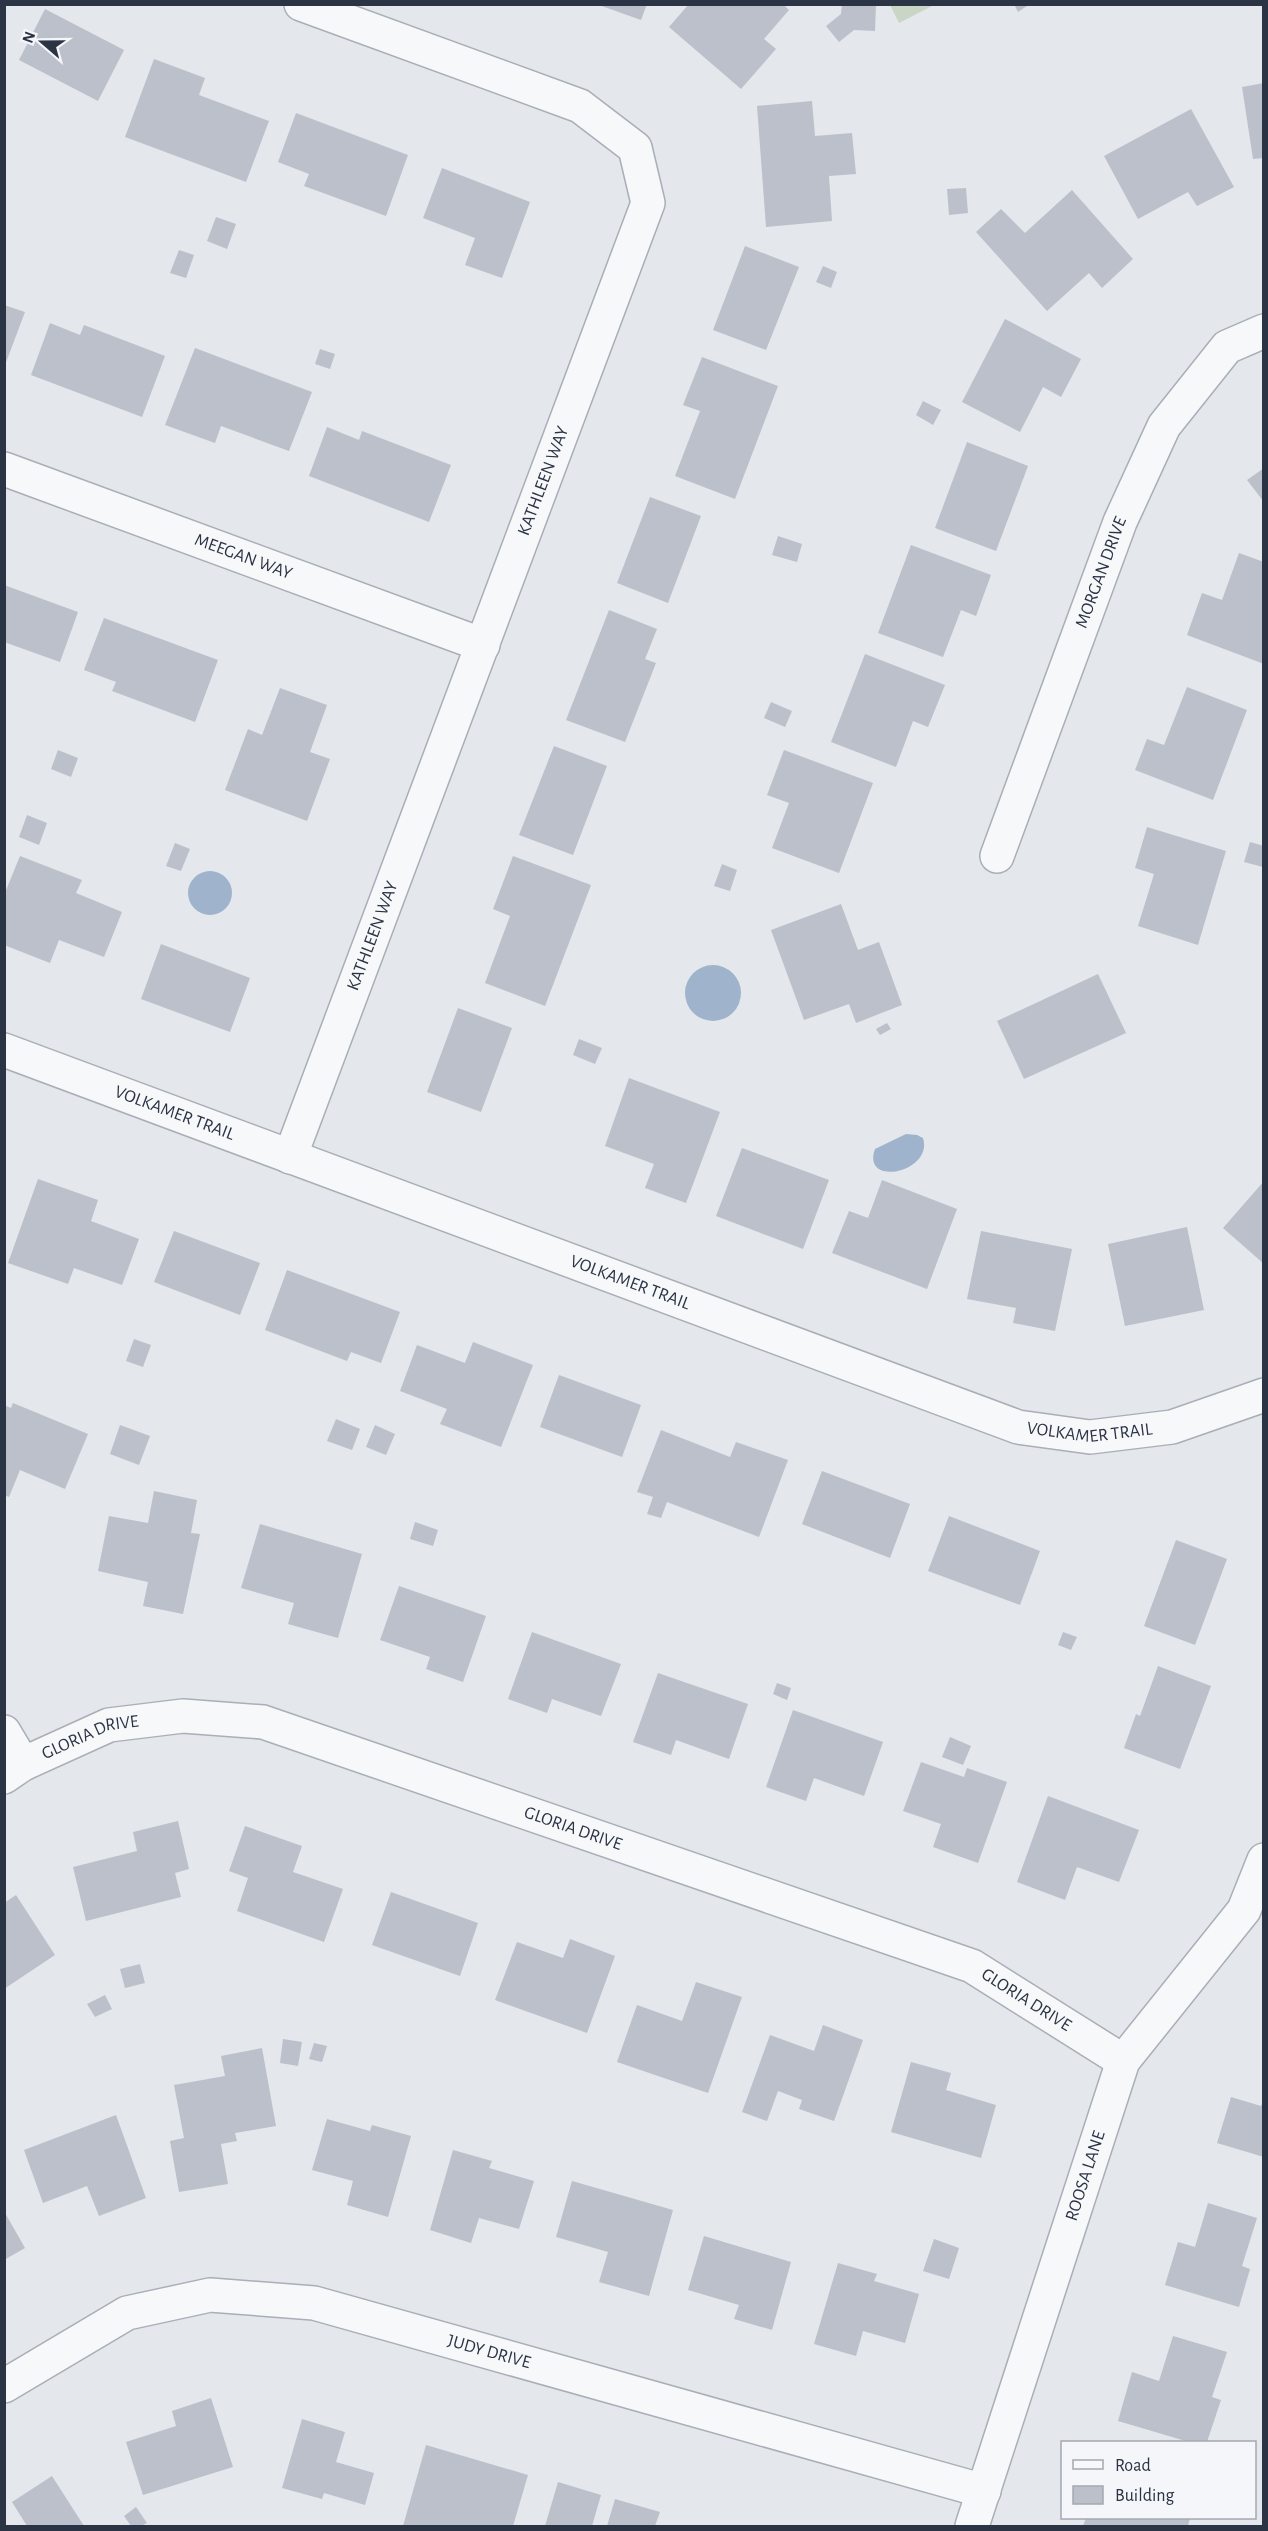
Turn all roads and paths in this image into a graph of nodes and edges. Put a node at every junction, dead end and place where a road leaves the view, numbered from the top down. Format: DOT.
graph roads {
  1 [pos="301,4"];
  2 [pos="1263,331"];
  3 [pos="4,469"];
  4 [pos="483,645"];
  5 [pos="997,856"];
  6 [pos="4,1050"];
  7 [pos="290,1157"];
  8 [pos="1263,1395"];
  9 [pos="4,1732"];
  10 [pos="14,1771"];
  11 [pos="1263,1860"];
  12 [pos="1123,2061"];
  13 [pos="4,2386"];
  14 [pos="984,2491"];
  15 [pos="972,2526"];
  1 -- 4 [label="street, KATHLEEN WAY"];
  2 -- 5 [label="street, MORGAN DRIVE"];
  3 -- 4 [label="street, MEEGAN WAY"];
  4 -- 7 [label="street, KATHLEEN WAY"];
  6 -- 7 [label="street, VOLKAMER TRAIL"];
  7 -- 8 [label="street, VOLKAMER TRAIL"];
  9 -- 10 [label="street"];
  10 -- 12 [label="street, GLORIA DRIVE"];
  11 -- 12 [label="street, ROOSA LANE"];
  12 -- 14 [label="street, ROOSA LANE"];
  13 -- 14 [label="street, JUDY DRIVE"];
  14 -- 15 [label="street, ROOSA LANE"];
}
